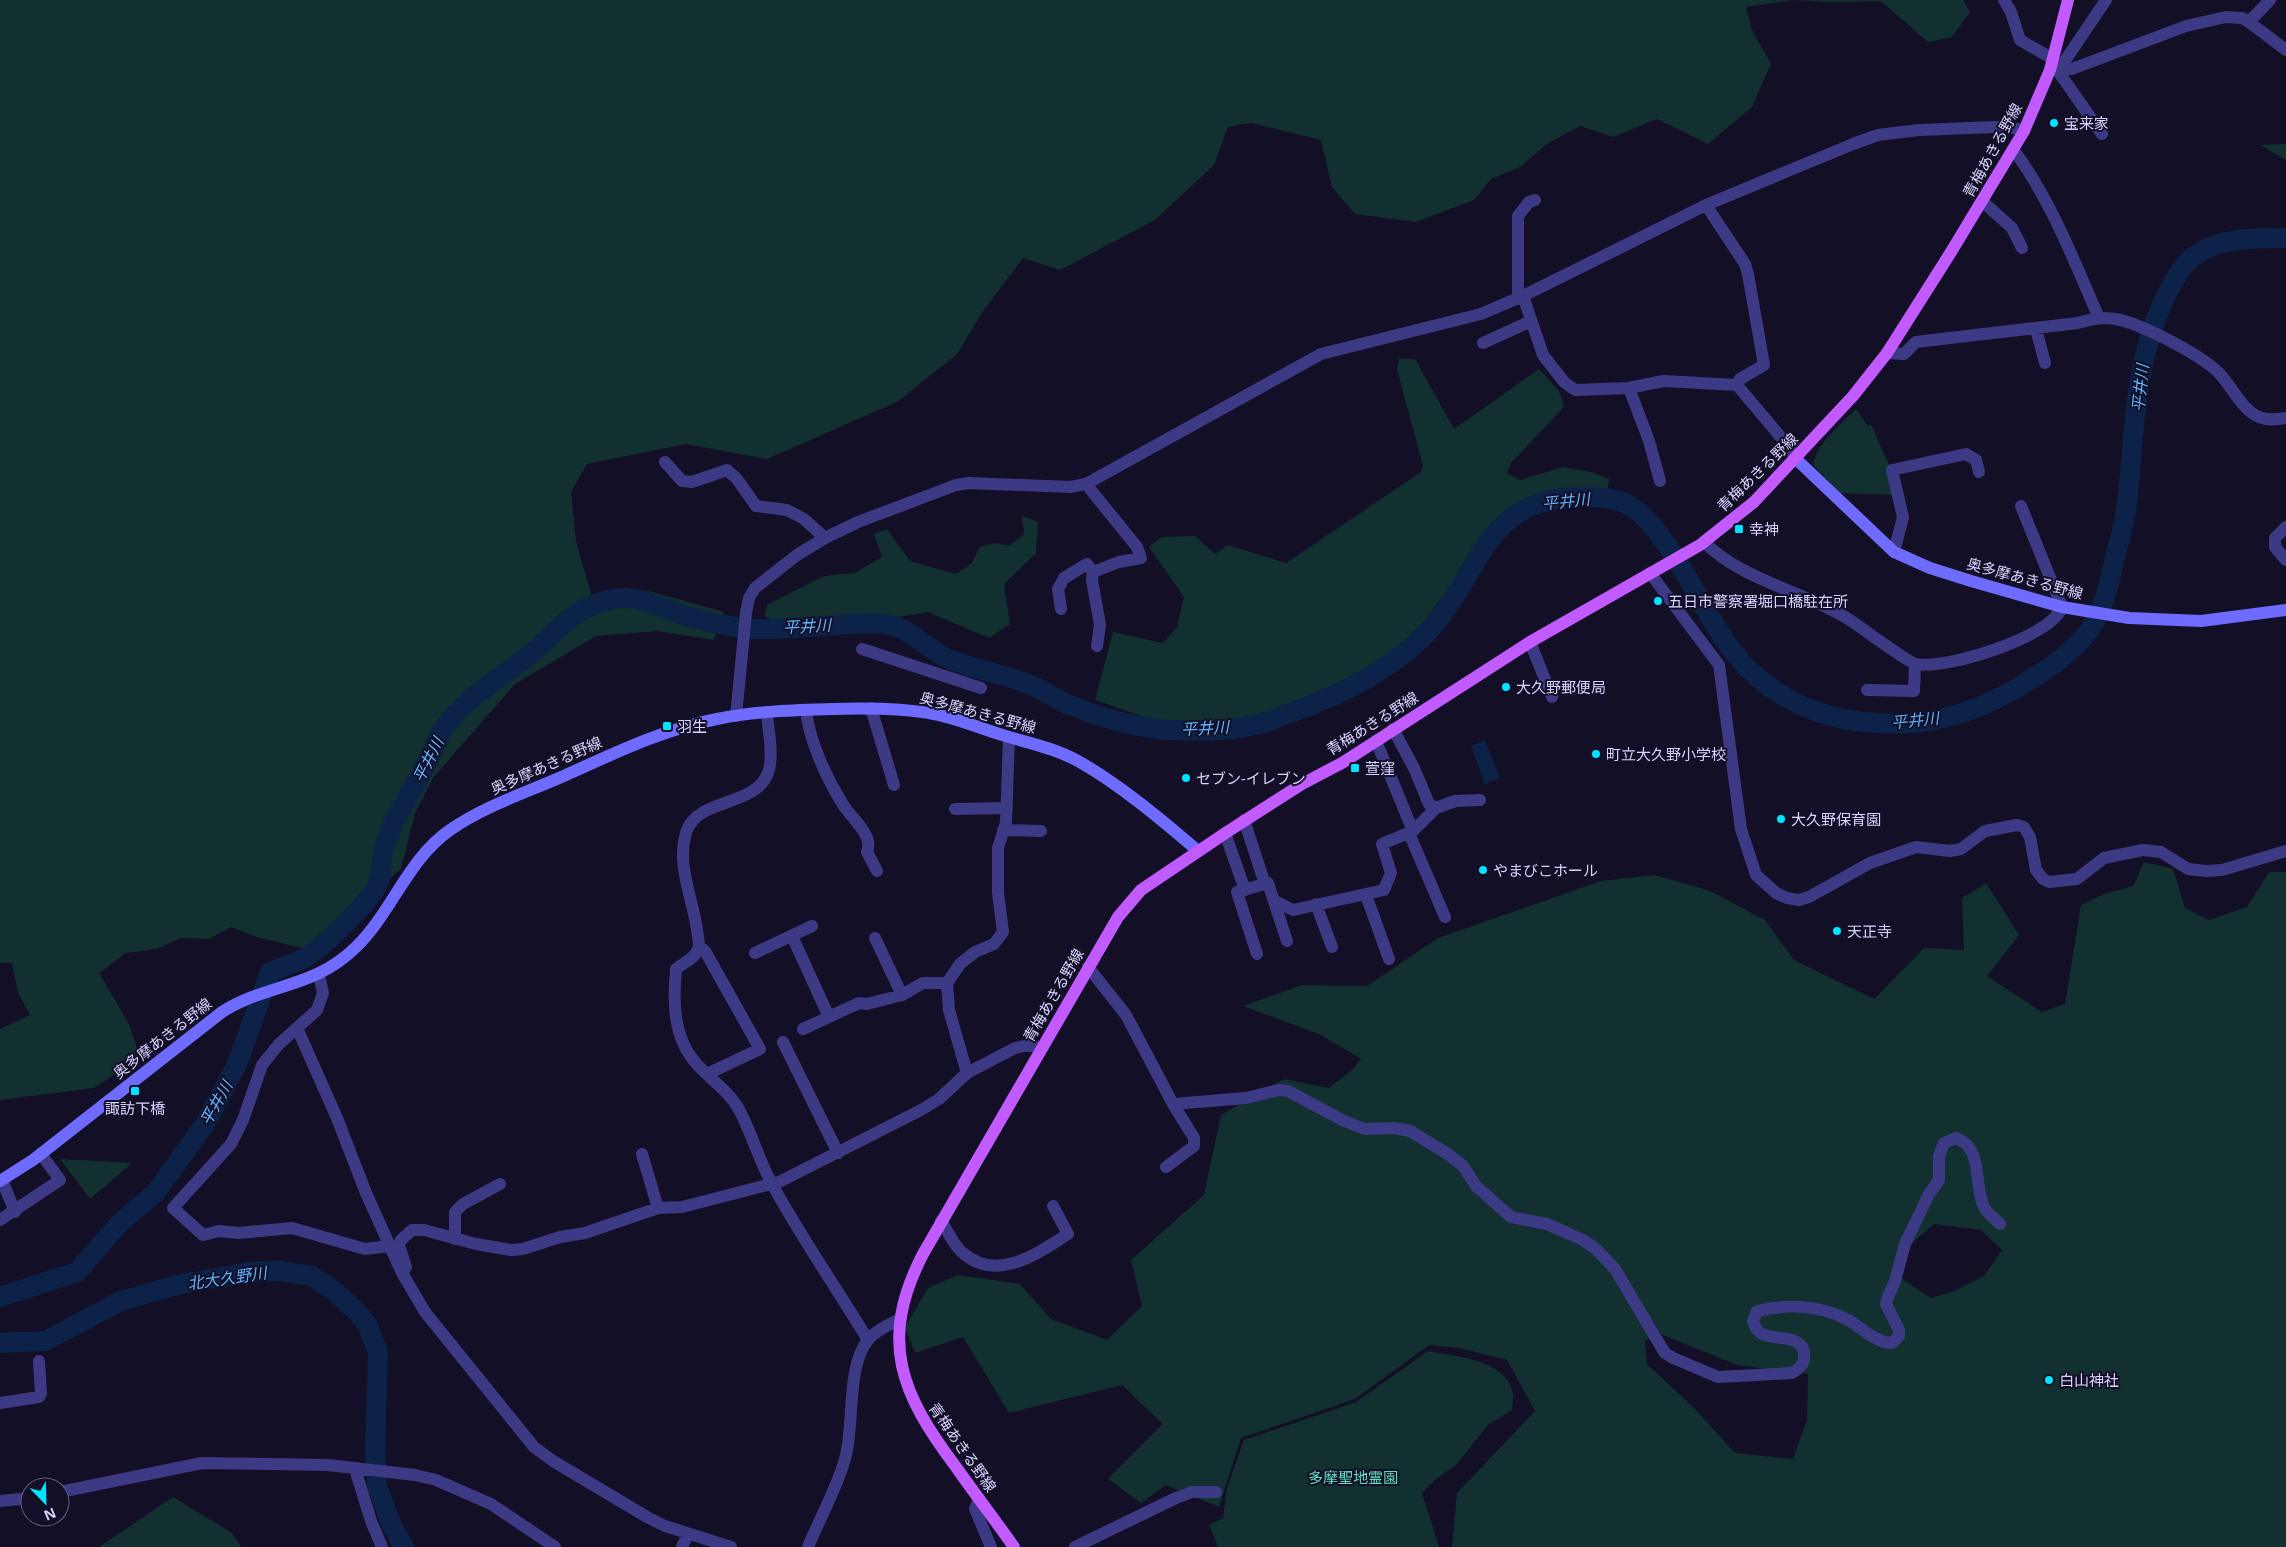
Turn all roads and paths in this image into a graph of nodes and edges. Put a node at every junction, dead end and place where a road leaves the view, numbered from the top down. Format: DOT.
graph roads {
  1 [pos="2004,0"];
  2 [pos="2068,0"];
  3 [pos="2106,0"];
  4 [pos="2270,0"];
  5 [pos="2249,22"];
  6 [pos="2286,50"];
  7 [pos="2054,67"];
  8 [pos="2024,131"];
  9 [pos="2102,134"];
  10 [pos="2014,149"];
  11 [pos="1535,200"];
  12 [pos="1982,201"];
  13 [pos="1706,205"];
  14 [pos="2022,248"];
  15 [pos="1520,297"];
  16 [pos="2099,318"];
  17 [pos="1531,321"];
  18 [pos="2036,329"];
  19 [pos="1483,343"];
  20 [pos="1887,354"];
  21 [pos="2045,362"];
  22 [pos="1737,385"];
  23 [pos="1629,388"];
  24 [pos="2286,418"];
  25 [pos="1796,459"];
  26 [pos="665,462"];
  27 [pos="1979,472"];
  28 [pos="1660,481"];
  29 [pos="1086,484"];
  30 [pos="2021,506"];
  31 [pos="2286,527"];
  32 [pos="825,538"];
  33 [pos="1702,544"];
  34 [pos="1894,552"];
  35 [pos="2286,560"];
  36 [pos="1093,572"];
  37 [pos="1653,572"];
  38 [pos="2062,607"];
  39 [pos="1061,608"];
  40 [pos="2286,610"];
  41 [pos="1530,642"];
  42 [pos="1097,646"];
  43 [pos="862,649"];
  44 [pos="1915,664"];
  45 [pos="980,688"];
  46 [pos="1868,690"];
  47 [pos="1552,697"];
  48 [pos="871,708"];
  49 [pos="806,710"];
  50 [pos="767,712"];
  51 [pos="736,716"];
  52 [pos="1393,729"];
  53 [pos="1009,737"];
  54 [pos="1376,741"];
  55 [pos="894,785"];
  56 [pos="1480,800"];
  57 [pos="1007,808"];
  58 [pos="1436,808"];
  59 [pos="954,809"];
  60 [pos="1244,820"];
  61 [pos="1003,830"];
  62 [pos="1041,831"];
  63 [pos="1411,832"];
  64 [pos="1225,833"];
  65 [pos="1198,851"];
  66 [pos="2286,851"];
  67 [pos="876,871"];
  68 [pos="1265,884"];
  69 [pos="1245,890"];
  70 [pos="1366,895"];
  71 [pos="1275,901"];
  72 [pos="1316,904"];
  73 [pos="1445,917"];
  74 [pos="812,926"];
  75 [pos="792,936"];
  76 [pos="875,938"];
  77 [pos="1287,941"];
  78 [pos="699,946"];
  79 [pos="1332,948"];
  80 [pos="755,953"];
  81 [pos="1257,954"];
  82 [pos="1390,959"];
  83 [pos="1088,966"];
  84 [pos="319,975"];
  85 [pos="947,983"];
  86 [pos="902,994"];
  87 [pos="829,1017"];
  88 [pos="297,1028"];
  89 [pos="803,1029"];
  90 [pos="783,1042"];
  91 [pos="1041,1048"];
  92 [pos="967,1073"];
  93 [pos="707,1074"];
  94 [pos="1173,1104"];
  95 [pos="838,1153"];
  96 [pos="41,1154"];
  97 [pos="642,1154"];
  98 [pos="1166,1167"];
  99 [pos="1,1180"];
  100 [pos="500,1184"];
  101 [pos="773,1184"];
  102 [pos="1053,1206"];
  103 [pos="658,1208"];
  104 [pos="15,1212"];
  105 [pos="0,1220"];
  106 [pos="941,1221"];
  107 [pos="2000,1224"];
  108 [pos="454,1239"];
  109 [pos="389,1246"];
  110 [pos="402,1273"];
  111 [pos="900,1319"];
  112 [pos="868,1340"];
  113 [pos="39,1361"];
  114 [pos="0,1402"];
  115 [pos="359,1470"];
  116 [pos="70,1490"];
  117 [pos="1216,1492"];
  118 [pos="20,1499"];
  119 [pos="979,1499"];
  120 [pos="0,1501"];
  121 [pos="688,1534"];
  122 [pos="382,1547"];
  123 [pos="555,1547"];
  124 [pos="682,1547"];
  125 [pos="731,1547"];
  126 [pos="808,1547"];
  127 [pos="991,1547"];
  128 [pos="1014,1547"];
  129 [pos="1075,1547"];
  1 -- 7 [label="street"];
  2 -- 7 [label="main road, 青梅あきる野線"];
  3 -- 7 [label="street"];
  4 -- 5 [label="street"];
  5 -- 6 [label="street"];
  5 -- 7 [label="street"];
  7 -- 8 [label="main road, 青梅あきる野線"];
  7 -- 9 [label="street"];
  8 -- 10 [label="main road, 青梅あきる野線"];
  8 -- 13 [label="street"];
  10 -- 12 [label="main road, 青梅あきる野線"];
  10 -- 16 [label="street"];
  11 -- 15 [label="street"];
  12 -- 14 [label="street"];
  12 -- 20 [label="main road, 青梅あきる野線"];
  13 -- 15 [label="street"];
  13 -- 22 [label="street"];
  15 -- 17 [label="street"];
  15 -- 29 [label="street"];
  16 -- 18 [label="street"];
  16 -- 24 [label="street"];
  17 -- 19 [label="street"];
  17 -- 23 [label="street"];
  18 -- 20 [label="street"];
  18 -- 21 [label="street"];
  20 -- 25 [label="main road, 青梅あきる野線"];
  22 -- 23 [label="street"];
  22 -- 25 [label="street"];
  23 -- 28 [label="street"];
  25 -- 33 [label="main road, 青梅あきる野線"];
  25 -- 34 [label="main road, 奥多摩あきる野線"];
  26 -- 32 [label="street"];
  27 -- 34 [label="street"];
  29 -- 32 [label="street"];
  29 -- 36 [label="street"];
  30 -- 38 [label="street"];
  31 -- 35 [label="street"];
  32 -- 51 [label="street"];
  33 -- 37 [label="main road, 青梅あきる野線"];
  33 -- 44 [label="street"];
  34 -- 38 [label="main road, 奥多摩あきる野線"];
  36 -- 39 [label="street"];
  36 -- 42 [label="street"];
  37 -- 41 [label="main road, 青梅あきる野線"];
  37 -- 66 [label="street"];
  38 -- 40 [label="main road, 奥多摩あきる野線"];
  38 -- 44 [label="street"];
  41 -- 47 [label="street"];
  41 -- 52 [label="main road, 青梅あきる野線"];
  43 -- 45 [label="street"];
  44 -- 46 [label="street"];
  48 -- 49 [label="main road, 奥多摩あきる野線"];
  48 -- 53 [label="main road, 奥多摩あきる野線"];
  48 -- 55 [label="street"];
  49 -- 50 [label="main road, 奥多摩あきる野線"];
  49 -- 67 [label="street"];
  50 -- 51 [label="main road, 奥多摩あきる野線"];
  50 -- 78 [label="street"];
  51 -- 84 [label="main road, 奥多摩あきる野線"];
  52 -- 54 [label="main road, 青梅あきる野線"];
  52 -- 58 [label="street"];
  53 -- 57 [label="street"];
  53 -- 65 [label="main road, 奥多摩あきる野線"];
  54 -- 60 [label="main road, 青梅あきる野線"];
  54 -- 63 [label="street"];
  56 -- 58 [label="street"];
  57 -- 59 [label="street"];
  57 -- 61 [label="street"];
  58 -- 63 [label="street"];
  60 -- 64 [label="main road, 青梅あきる野線"];
  60 -- 68 [label="street"];
  61 -- 62 [label="street"];
  61 -- 85 [label="street"];
  63 -- 70 [label="street"];
  63 -- 73 [label="street"];
  64 -- 65 [label="main road, 青梅あきる野線"];
  64 -- 69 [label="street"];
  65 -- 83 [label="main road, 青梅あきる野線"];
  68 -- 69 [label="street"];
  68 -- 71 [label="street"];
  69 -- 81 [label="street"];
  70 -- 72 [label="street"];
  70 -- 82 [label="street"];
  71 -- 72 [label="street"];
  71 -- 77 [label="street"];
  72 -- 79 [label="street"];
  74 -- 75 [label="street"];
  75 -- 80 [label="street"];
  75 -- 87 [label="street"];
  76 -- 86 [label="street"];
  78 -- 93 [label="street"];
  78 -- 93 [label="street"];
  83 -- 91 [label="main road, 青梅あきる野線"];
  83 -- 94 [label="street"];
  84 -- 88 [label="street"];
  84 -- 96 [label="main road, 奥多摩あきる野線"];
  85 -- 86 [label="street"];
  85 -- 92 [label="street"];
  86 -- 87 [label="street"];
  87 -- 89 [label="street"];
  88 -- 109 [label="street"];
  88 -- 109 [label="street"];
  90 -- 95 [label="street"];
  91 -- 92 [label="street"];
  91 -- 106 [label="main road, 青梅あきる野線"];
  92 -- 95 [label="street"];
  93 -- 101 [label="street"];
  94 -- 98 [label="street"];
  94 -- 107 [label="street"];
  95 -- 101 [label="street"];
  96 -- 99 [label="main road, 奥多摩あきる野線"];
  96 -- 104 [label="street"];
  97 -- 103 [label="street"];
  99 -- 104 [label="street"];
  100 -- 108 [label="street"];
  101 -- 103 [label="street"];
  101 -- 112 [label="street"];
  102 -- 106 [label="street"];
  103 -- 108 [label="street"];
  104 -- 105 [label="street"];
  106 -- 111 [label="main road, 青梅あきる野線"];
  108 -- 110 [label="street"];
  109 -- 110 [label="street"];
  110 -- 121 [label="street"];
  111 -- 112 [label="street"];
  111 -- 119 [label="main road, 青梅あきる野線"];
  112 -- 126 [label="street"];
  113 -- 114 [label="street"];
  115 -- 116 [label="street"];
  115 -- 122 [label="street"];
  115 -- 123 [label="street"];
  117 -- 129 [label="street"];
  118 -- 120 [label="street"];
  119 -- 127 [label="street"];
  119 -- 128 [label="main road, 青梅あきる野線"];
  121 -- 124 [label="street"];
  121 -- 125 [label="street"];
}
